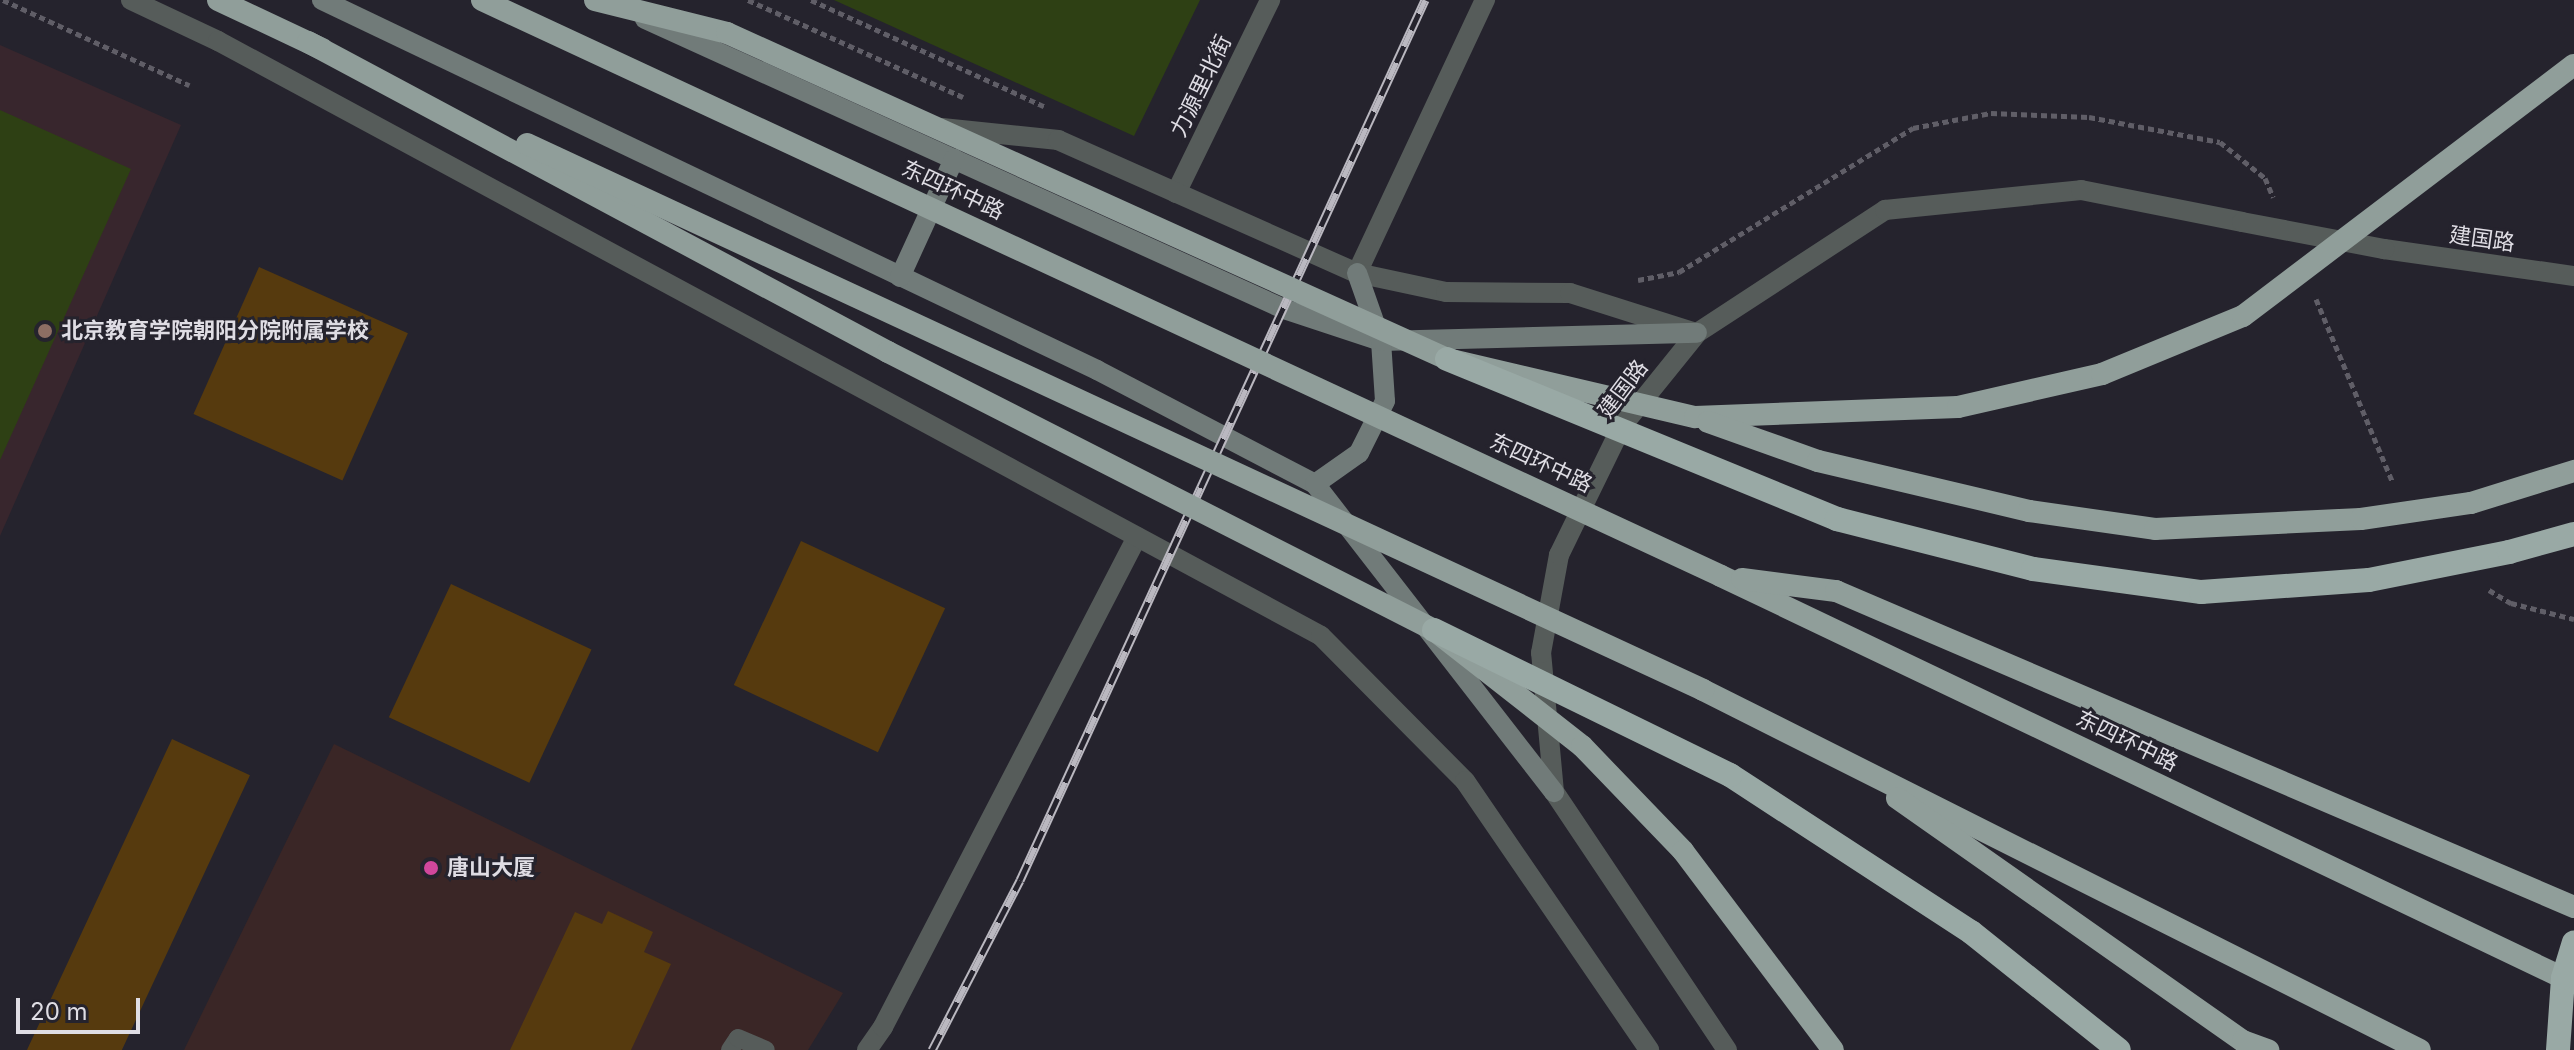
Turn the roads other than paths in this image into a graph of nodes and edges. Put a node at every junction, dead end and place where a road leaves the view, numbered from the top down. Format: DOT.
graph roads {
  1 [pos="131,0"];
  2 [pos="218,0"];
  3 [pos="322,0"];
  4 [pos="482,0"];
  5 [pos="595,0"];
  6 [pos="604,0"];
  7 [pos="1270,0"];
  8 [pos="1485,0"];
  9 [pos="308,42"];
  10 [pos="2574,65"];
  11 [pos="869,120"];
  12 [pos="954,159"];
  13 [pos="1176,193"];
  14 [pos="1357,273"];
  15 [pos="2574,276"];
  16 [pos="900,277"];
  17 [pos="1697,333"];
  18 [pos="1381,341"];
  19 [pos="1447,359"];
  20 [pos="1695,417"];
  21 [pos="2574,471"];
  22 [pos="1315,484"];
  23 [pos="2574,534"];
  24 [pos="1137,537"];
  25 [pos="1721,576"];
  26 [pos="1434,630"];
  27 [pos="1833,754"];
  28 [pos="1554,792"];
  29 [pos="2574,907"];
  30 [pos="2574,943"];
  31 [pos="2574,983"];
  32 [pos="730,1050"];
  33 [pos="766,1050"];
  34 [pos="867,1050"];
  35 [pos="1649,1050"];
  36 [pos="1727,1050"];
  37 [pos="1833,1050"];
  38 [pos="2119,1050"];
  39 [pos="2268,1050"];
  40 [pos="2420,1050"];
  41 [pos="2558,1050"];
  1 -- 24 [label="street"];
  2 -- 9 [label="highway, bridge"];
  3 -- 16 [label="main road"];
  4 -- 25 [label="highway, 东四环中路, bridge"];
  5 -- 19 [label="highway, bridge"];
  6 -- 11 [label="main road, 东四环中路"];
  7 -- 13 [label="street, 力源里北街"];
  8 -- 14 [label="street"];
  9 -- 26 [label="highway, bridge"];
  9 -- 27 [label="highway, bridge"];
  10 -- 20 [label="highway, bridge"];
  11 -- 12 [label="main road, 东四环中路"];
  11 -- 13 [label="street, 东四环中路"];
  12 -- 16 [label="main road"];
  12 -- 18 [label="main road, 东四环中路"];
  13 -- 14 [label="street, 东四环中路"];
  14 -- 17 [label="street, 东四环中路"];
  14 -- 18 [label="main road"];
  15 -- 17 [label="street, 建国路, bridge"];
  16 -- 22 [label="main road"];
  17 -- 18 [label="main road, 东四环中路"];
  17 -- 28 [label="street, 建国路"];
  18 -- 22 [label="main road"];
  19 -- 20 [label="highway, bridge"];
  19 -- 23 [label="highway, bridge"];
  20 -- 21 [label="highway, bridge"];
  22 -- 28 [label="main road"];
  24 -- 34 [label="street"];
  24 -- 35 [label="street"];
  25 -- 29 [label="highway"];
  25 -- 31 [label="highway, 东四环中路"];
  26 -- 37 [label="highway, bridge"];
  26 -- 38 [label="highway, bridge"];
  27 -- 39 [label="highway"];
  27 -- 40 [label="highway"];
  28 -- 36 [label="street, 建国路"];
  30 -- 41 [label="highway, bridge"];
  32 -- 33 [label="lane"];
}
